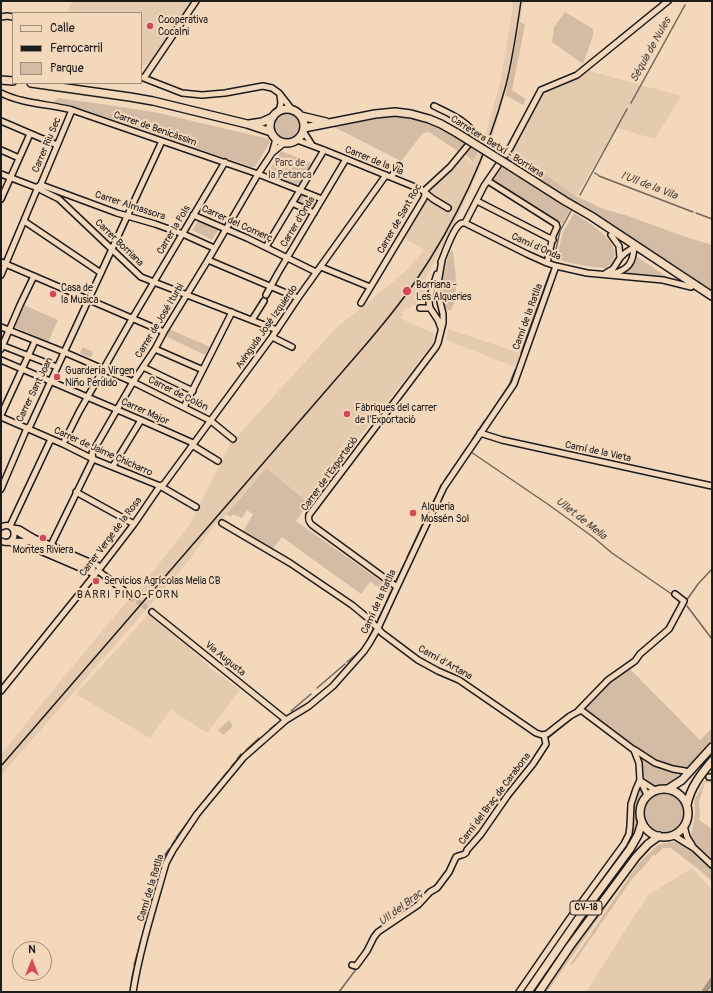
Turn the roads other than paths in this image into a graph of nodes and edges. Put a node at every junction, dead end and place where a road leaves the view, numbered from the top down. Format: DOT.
graph roads {
  1 [pos="196,1"];
  2 [pos="668,1"];
  3 [pos="12,17"];
  4 [pos="1,18"];
  5 [pos="142,77"];
  6 [pos="1,80"];
  7 [pos="12,81"];
  8 [pos="38,84"];
  9 [pos="1,93"];
  10 [pos="279,93"];
  11 [pos="434,106"];
  12 [pos="72,110"];
  13 [pos="279,111"];
  14 [pos="293,111"];
  15 [pos="300,116"];
  16 [pos="273,117"];
  17 [pos="1,121"];
  18 [pos="328,123"];
  19 [pos="247,124"];
  20 [pos="304,129"];
  21 [pos="271,132"];
  22 [pos="30,134"];
  23 [pos="276,139"];
  24 [pos="296,140"];
  25 [pos="162,141"];
  26 [pos="284,143"];
  27 [pos="57,145"];
  28 [pos="312,145"];
  29 [pos="1,150"];
  30 [pos="324,150"];
  31 [pos="272,153"];
  32 [pos="19,158"];
  33 [pos="346,159"];
  34 [pos="225,162"];
  35 [pos="399,166"];
  36 [pos="1,174"];
  37 [pos="258,174"];
  38 [pos="388,176"];
  39 [pos="10,178"];
  40 [pos="488,182"];
  41 [pos="38,187"];
  42 [pos="300,189"];
  43 [pos="62,192"];
  44 [pos="425,192"];
  45 [pos="1,199"];
  46 [pos="59,199"];
  47 [pos="322,199"];
  48 [pos="477,201"];
  49 [pos="292,203"];
  50 [pos="448,208"];
  51 [pos="580,210"];
  52 [pos="314,213"];
  53 [pos="193,215"];
  54 [pos="128,216"];
  55 [pos="24,221"];
  56 [pos="465,223"];
  57 [pos="608,227"];
  58 [pos="226,228"];
  59 [pos="183,234"];
  60 [pos="611,235"];
  61 [pos="553,240"];
  62 [pos="266,247"];
  63 [pos="214,248"];
  64 [pos="633,249"];
  65 [pos="112,250"];
  66 [pos="287,257"];
  67 [pos="620,258"];
  68 [pos="208,260"];
  69 [pos="442,260"];
  70 [pos="3,263"];
  71 [pos="547,263"];
  72 [pos="556,266"];
  73 [pos="321,267"];
  74 [pos="672,270"];
  75 [pos="316,272"];
  76 [pos="101,273"];
  77 [pos="604,274"];
  78 [pos="612,274"];
  79 [pos="1,275"];
  80 [pos="34,276"];
  81 [pos="153,282"];
  82 [pos="692,286"];
  83 [pos="271,287"];
  84 [pos="370,287"];
  85 [pos="186,295"];
  86 [pos="266,295"];
  87 [pos="430,296"];
  88 [pos="438,296"];
  89 [pos="712,296"];
  90 [pos="298,298"];
  91 [pos="88,299"];
  92 [pos="264,301"];
  93 [pos="361,303"];
  94 [pos="420,308"];
  95 [pos="431,310"];
  96 [pos="442,310"];
  97 [pos="232,312"];
  98 [pos="132,318"];
  99 [pos="252,320"];
  100 [pos="441,326"];
  101 [pos="1,327"];
  102 [pos="9,330"];
  103 [pos="277,330"];
  104 [pos="164,332"];
  105 [pos="272,337"];
  106 [pos="35,340"];
  107 [pos="1,347"];
  108 [pos="292,347"];
  109 [pos="155,349"];
  110 [pos="64,352"];
  111 [pos="28,356"];
  112 [pos="1,360"];
  113 [pos="57,367"];
  114 [pos="143,367"];
  115 [pos="22,369"];
  116 [pos="103,370"];
  117 [pos="203,370"];
  118 [pos="51,381"];
  119 [pos="133,382"];
  120 [pos="193,391"];
  121 [pos="88,397"];
  122 [pos="184,408"];
  123 [pos="117,409"];
  124 [pos="1,416"];
  125 [pos="141,420"];
  126 [pos="211,420"];
  127 [pos="27,428"];
  128 [pos="480,433"];
  129 [pos="51,439"];
  130 [pos="233,439"];
  131 [pos="63,444"];
  132 [pos="192,444"];
  133 [pos="93,459"];
  134 [pos="218,461"];
  135 [pos="113,466"];
  136 [pos="160,486"];
  137 [pos="712,486"];
  138 [pos="1,489"];
  139 [pos="76,492"];
  140 [pos="196,507"];
  141 [pos="222,523"];
  142 [pos="134,524"];
  143 [pos="7,526"];
  144 [pos="1,541"];
  145 [pos="9,542"];
  146 [pos="33,542"];
  147 [pos="51,545"];
  148 [pos="101,567"];
  149 [pos="94,571"];
  150 [pos="101,573"];
  151 [pos="397,587"];
  152 [pos="675,594"];
  153 [pos="131,596"];
  154 [pos="152,612"];
  155 [pos="378,628"];
  156 [pos="1,691"];
  157 [pos="577,712"];
  158 [pos="286,720"];
  159 [pos="544,735"];
  160 [pos="712,747"];
  161 [pos="634,750"];
  162 [pos="712,761"];
  163 [pos="685,772"];
  164 [pos="640,780"];
  165 [pos="668,789"];
  166 [pos="655,790"];
  167 [pos="647,796"];
  168 [pos="687,805"];
  169 [pos="642,822"];
  170 [pos="684,826"];
  171 [pos="673,835"];
  172 [pos="659,836"];
  173 [pos="694,848"];
  174 [pos="712,865"];
  175 [pos="352,965"];
  176 [pos="132,992"];
  177 [pos="519,992"];
  178 [pos="528,992"];
  179 [pos="539,992"];
  1 -- 5 [label="street"];
  2 -- 40 [label="street"];
  3 -- 4 [label="street"];
  5 -- 10 [label="street"];
  6 -- 7 [label="main road"];
  8 -- 19 [label="main road"];
  9 -- 12 [label="street, Carrer de Benicàssim"];
  10 -- 13 [label="street"];
  10 -- 14 [label="street"];
  11 -- 44 [label="street, Carrer de Sant Roc"];
  12 -- 25 [label="street, Carrer de Benicàssim"];
  12 -- 27 [label="street, Carrer Riu Sec"];
  13 -- 14 [label="main road"];
  13 -- 16 [label="main road"];
  14 -- 15 [label="main road"];
  15 -- 18 [label="main road, Carretera Betxí - Borriana"];
  15 -- 20 [label="main road"];
  16 -- 19 [label="main road"];
  16 -- 21 [label="main road"];
  17 -- 22 [label="street"];
  18 -- 20 [label="main road, Carretera Betxí - Borriana"];
  18 -- 51 [label="main road, Carretera Betxí - Borriana, bridge"];
  19 -- 21 [label="main road"];
  20 -- 24 [label="main road"];
  20 -- 28 [label="street"];
  21 -- 23 [label="main road"];
  22 -- 27 [label="street"];
  22 -- 32 [label="street"];
  23 -- 26 [label="main road"];
  23 -- 31 [label="street, Carrer de José Iturbi"];
  24 -- 26 [label="main road"];
  24 -- 28 [label="street, Carrer de la Via"];
  25 -- 34 [label="street, Carrer de Benicàssim"];
  25 -- 54 [label="street, Carrer Sant Joan"];
  26 -- 31 [label="street, Carrer de José Iturbi"];
  27 -- 41 [label="street, Carrer Riu Sec"];
  28 -- 30 [label="street, Carrer de la Via"];
  29 -- 32 [label="street"];
  30 -- 33 [label="street, Carrer de la Via"];
  30 -- 42 [label="street"];
  31 -- 37 [label="street, Carrer de José Iturbi"];
  32 -- 39 [label="street"];
  33 -- 38 [label="street, Carrer de la Via"];
  33 -- 47 [label="street, Carrer d'Onda"];
  34 -- 37 [label="street, Carrer de Benicàssim"];
  34 -- 53 [label="street, Carrer la Pols"];
  35 -- 38 [label="street, Avinguda José Izquierdo"];
  36 -- 39 [label="street, Carrer Borriana"];
  37 -- 42 [label="street, Carrer de Benicàssim"];
  37 -- 58 [label="street, Carrer de José Iturbi"];
  38 -- 44 [label="street, Carrer de la Via"];
  38 -- 73 [label="street, Avinguda José Izquierdo"];
  39 -- 41 [label="street, Carrer Borriana"];
  39 -- 45 [label="street"];
  40 -- 48 [label="street"];
  40 -- 61 [label="street"];
  41 -- 43 [label="street, Carrer Almassora"];
  41 -- 46 [label="street, Carrer Borriana"];
  41 -- 55 [label="street, Carrer Riu Sec"];
  42 -- 47 [label="street, Carrer de Benicàssim"];
  42 -- 49 [label="street"];
  43 -- 46 [label="street"];
  43 -- 54 [label="street, Carrer Almassora"];
  44 -- 50 [label="street, Carrer de la Via"];
  44 -- 84 [label="street, Carrer de Sant Roc"];
  46 -- 65 [label="street, Carrer Borriana"];
  47 -- 52 [label="street, Carrer d'Onda"];
  48 -- 56 [label="street"];
  48 -- 61 [label="street"];
  49 -- 52 [label="street"];
  49 -- 62 [label="street"];
  51 -- 57 [label="main road, Carretera Betxí - Borriana"];
  51 -- 60 [label="main road, Carretera Betxí - Borriana"];
  52 -- 66 [label="street, Carrer d'Onda"];
  53 -- 58 [label="street, Carrer del Comerç"];
  53 -- 59 [label="street, Carrer la Pols"];
  54 -- 59 [label="street, Carrer Almassora"];
  54 -- 65 [label="street, Carrer Sant Joan"];
  55 -- 70 [label="street, Carrer Riu Sec"];
  55 -- 76 [label="street"];
  56 -- 69 [label="street"];
  56 -- 71 [label="street, Camí d'Onda"];
  57 -- 64 [label="street"];
  57 -- 74 [label="main road, Carretera Betxí - Borriana"];
  58 -- 62 [label="street, Carrer del Comerç"];
  58 -- 63 [label="street, Carrer de José Iturbi"];
  59 -- 63 [label="street, Carrer Almassora"];
  59 -- 81 [label="street, Carrer la Pols"];
  60 -- 64 [label="main road, Carretera Betxí - Borriana"];
  60 -- 67 [label="street"];
  61 -- 71 [label="street"];
  62 -- 66 [label="street, Carrer del Comerç"];
  63 -- 68 [label="street, Carrer de José Iturbi"];
  64 -- 67 [label="street"];
  64 -- 74 [label="street"];
  64 -- 78 [label="street"];
  64 -- 82 [label="main road, Carretera Betxí - Borriana"];
  65 -- 76 [label="street, Carrer Sant Joan"];
  65 -- 81 [label="street, Carrer Borriana"];
  66 -- 75 [label="street, Carrer del Comerç"];
  66 -- 83 [label="street, Carrer d'Onda"];
  67 -- 77 [label="street"];
  68 -- 83 [label="street"];
  68 -- 85 [label="street, Carrer de José Iturbi"];
  69 -- 87 [label="street"];
  69 -- 88 [label="street"];
  70 -- 79 [label="street, Carrer Riu Sec"];
  70 -- 80 [label="street"];
  71 -- 72 [label="street, Camí d'Onda"];
  72 -- 77 [label="street, Camí d'Onda"];
  72 -- 128 [label="street, Camí de la Ratlla"];
  73 -- 75 [label="street, Avinguda José Izquierdo"];
  73 -- 84 [label="street"];
  74 -- 89 [label="main road, Carretera Betxí - Borriana"];
  75 -- 90 [label="street, Avinguda José Izquierdo"];
  76 -- 91 [label="street, Carrer Sant Joan"];
  77 -- 78 [label="street, Camí d'Onda"];
  78 -- 82 [label="street, Camí d'Onda"];
  80 -- 91 [label="street"];
  80 -- 102 [label="street"];
  81 -- 85 [label="street, Carrer Borriana"];
  81 -- 98 [label="street, Carrer la Pols"];
  82 -- 89 [label="main road, Carretera Betxí - Borriana"];
  83 -- 86 [label="street, Carrer d'Onda"];
  83 -- 90 [label="street"];
  84 -- 93 [label="street, Carrer de Sant Roc"];
  85 -- 97 [label="street, Carrer Borriana"];
  85 -- 104 [label="street, Carrer de José Iturbi"];
  87 -- 88 [label="street"];
  87 -- 95 [label="street"];
  88 -- 96 [label="street"];
  90 -- 103 [label="street, Avinguda José Izquierdo"];
  91 -- 98 [label="street"];
  91 -- 110 [label="street, Carrer Sant Joan"];
  92 -- 99 [label="street"];
  94 -- 95 [label="street"];
  95 -- 96 [label="street"];
  95 -- 100 [label="street"];
  96 -- 100 [label="street"];
  97 -- 99 [label="street, Carrer Borriana"];
  97 -- 117 [label="street"];
  98 -- 104 [label="street"];
  98 -- 116 [label="street, Carrer la Pols"];
  99 -- 103 [label="street, Carrer Borriana"];
  100 -- 151 [label="street, Carrer de l'Exportació"];
  101 -- 102 [label="street, Carrer de Colón"];
  102 -- 106 [label="street, Carrer de Colón"];
  102 -- 107 [label="street"];
  103 -- 105 [label="street, Avinguda José Izquierdo"];
  104 -- 109 [label="street, Carrer de José Iturbi"];
  105 -- 108 [label="street"];
  105 -- 126 [label="street, Avinguda José Izquierdo"];
  106 -- 110 [label="street, Carrer de Colón"];
  106 -- 111 [label="street"];
  107 -- 111 [label="street"];
  109 -- 114 [label="street, Carrer de José Iturbi"];
  109 -- 117 [label="street"];
  110 -- 113 [label="street, Carrer Sant Joan"];
  110 -- 116 [label="street, Carrer de Colón"];
  111 -- 113 [label="street"];
  111 -- 115 [label="street"];
  112 -- 115 [label="street, Carrer Major"];
  113 -- 118 [label="street, Carrer Sant Joan"];
  114 -- 119 [label="street, Carrer de José Iturbi"];
  114 -- 120 [label="street"];
  115 -- 118 [label="street, Carrer Major"];
  115 -- 124 [label="street"];
  116 -- 119 [label="street, Carrer de Colón"];
  116 -- 121 [label="street, Carrer la Pols"];
  117 -- 120 [label="street"];
  118 -- 121 [label="street, Carrer Major"];
  118 -- 127 [label="street, Carrer Sant Joan"];
  119 -- 122 [label="street, Carrer de Colón"];
  119 -- 123 [label="street, Carrer de José Iturbi"];
  120 -- 122 [label="street"];
  121 -- 123 [label="street, Carrer Major"];
  121 -- 131 [label="street, Carrer la Pols"];
  122 -- 126 [label="street, Carrer de Colón"];
  123 -- 125 [label="street, Carrer Major"];
  123 -- 133 [label="street, Carrer de José Iturbi"];
  124 -- 127 [label="street, Carrer de Jaime Chicharro"];
  125 -- 132 [label="street, Carrer Major"];
  125 -- 135 [label="street"];
  126 -- 130 [label="street, Carrer de Colón"];
  126 -- 132 [label="street, Avinguda José Izquierdo"];
  127 -- 129 [label="street, Carrer de Jaime Chicharro"];
  127 -- 138 [label="street, Carrer Sant Joan"];
  128 -- 137 [label="street, Camí de la Vieta"];
  128 -- 151 [label="street, Camí de la Ratlla"];
  129 -- 131 [label="street, Carrer de Jaime Chicharro"];
  129 -- 143 [label="street"];
  131 -- 133 [label="street, Carrer de Jaime Chicharro"];
  132 -- 134 [label="street, Carrer Major"];
  132 -- 136 [label="street, Avinguda José Izquierdo"];
  133 -- 135 [label="street, Carrer de Jaime Chicharro"];
  133 -- 139 [label="street, Carrer de José Iturbi"];
  135 -- 136 [label="street, Carrer de Jaime Chicharro"];
  136 -- 140 [label="street, Carrer de Jaime Chicharro"];
  136 -- 142 [label="street, Carrer Verge de la Rosa"];
  139 -- 142 [label="street"];
  139 -- 147 [label="street, Carrer de José Iturbi"];
  141 -- 155 [label="street, Camí d'Artana"];
  142 -- 148 [label="street, Carrer Verge de la Rosa"];
  143 -- 145 [label="street"];
  143 -- 146 [label="street"];
  143 -- 147 [label="street"];
  144 -- 145 [label="street"];
  145 -- 146 [label="street"];
  145 -- 149 [label="street"];
  146 -- 149 [label="street"];
  147 -- 148 [label="street"];
  148 -- 149 [label="street, Carrer Verge de la Rosa"];
  149 -- 156 [label="street, Carrer Verge de la Rosa"];
  150 -- 153 [label="street"];
  151 -- 155 [label="street, Camí de la Ratlla"];
  152 -- 157 [label="street"];
  154 -- 158 [label="street, Via Augusta"];
  155 -- 158 [label="street, Camí de la Ratlla"];
  155 -- 159 [label="street, Camí d'Artana"];
  157 -- 159 [label="street"];
  157 -- 161 [label="street"];
  158 -- 176 [label="street, Camí de la Ratlla"];
  159 -- 175 [label="street, Camí del Braç de Carabona"];
  160 -- 165 [label="main road"];
  161 -- 163 [label="street"];
  161 -- 164 [label="street"];
  162 -- 168 [label="main road"];
  164 -- 166 [label="street"];
  164 -- 167 [label="street"];
  164 -- 177 [label="street"];
  165 -- 166 [label="main road"];
  165 -- 168 [label="main road"];
  166 -- 167 [label="main road"];
  167 -- 169 [label="main road, CV-18"];
  168 -- 170 [label="main road"];
  169 -- 172 [label="main road"];
  169 -- 178 [label="main road, CV-18"];
  170 -- 171 [label="main road"];
  170 -- 173 [label="street"];
  171 -- 172 [label="main road"];
  171 -- 173 [label="street"];
  172 -- 179 [label="main road, CV-18"];
  173 -- 174 [label="street"];
}
